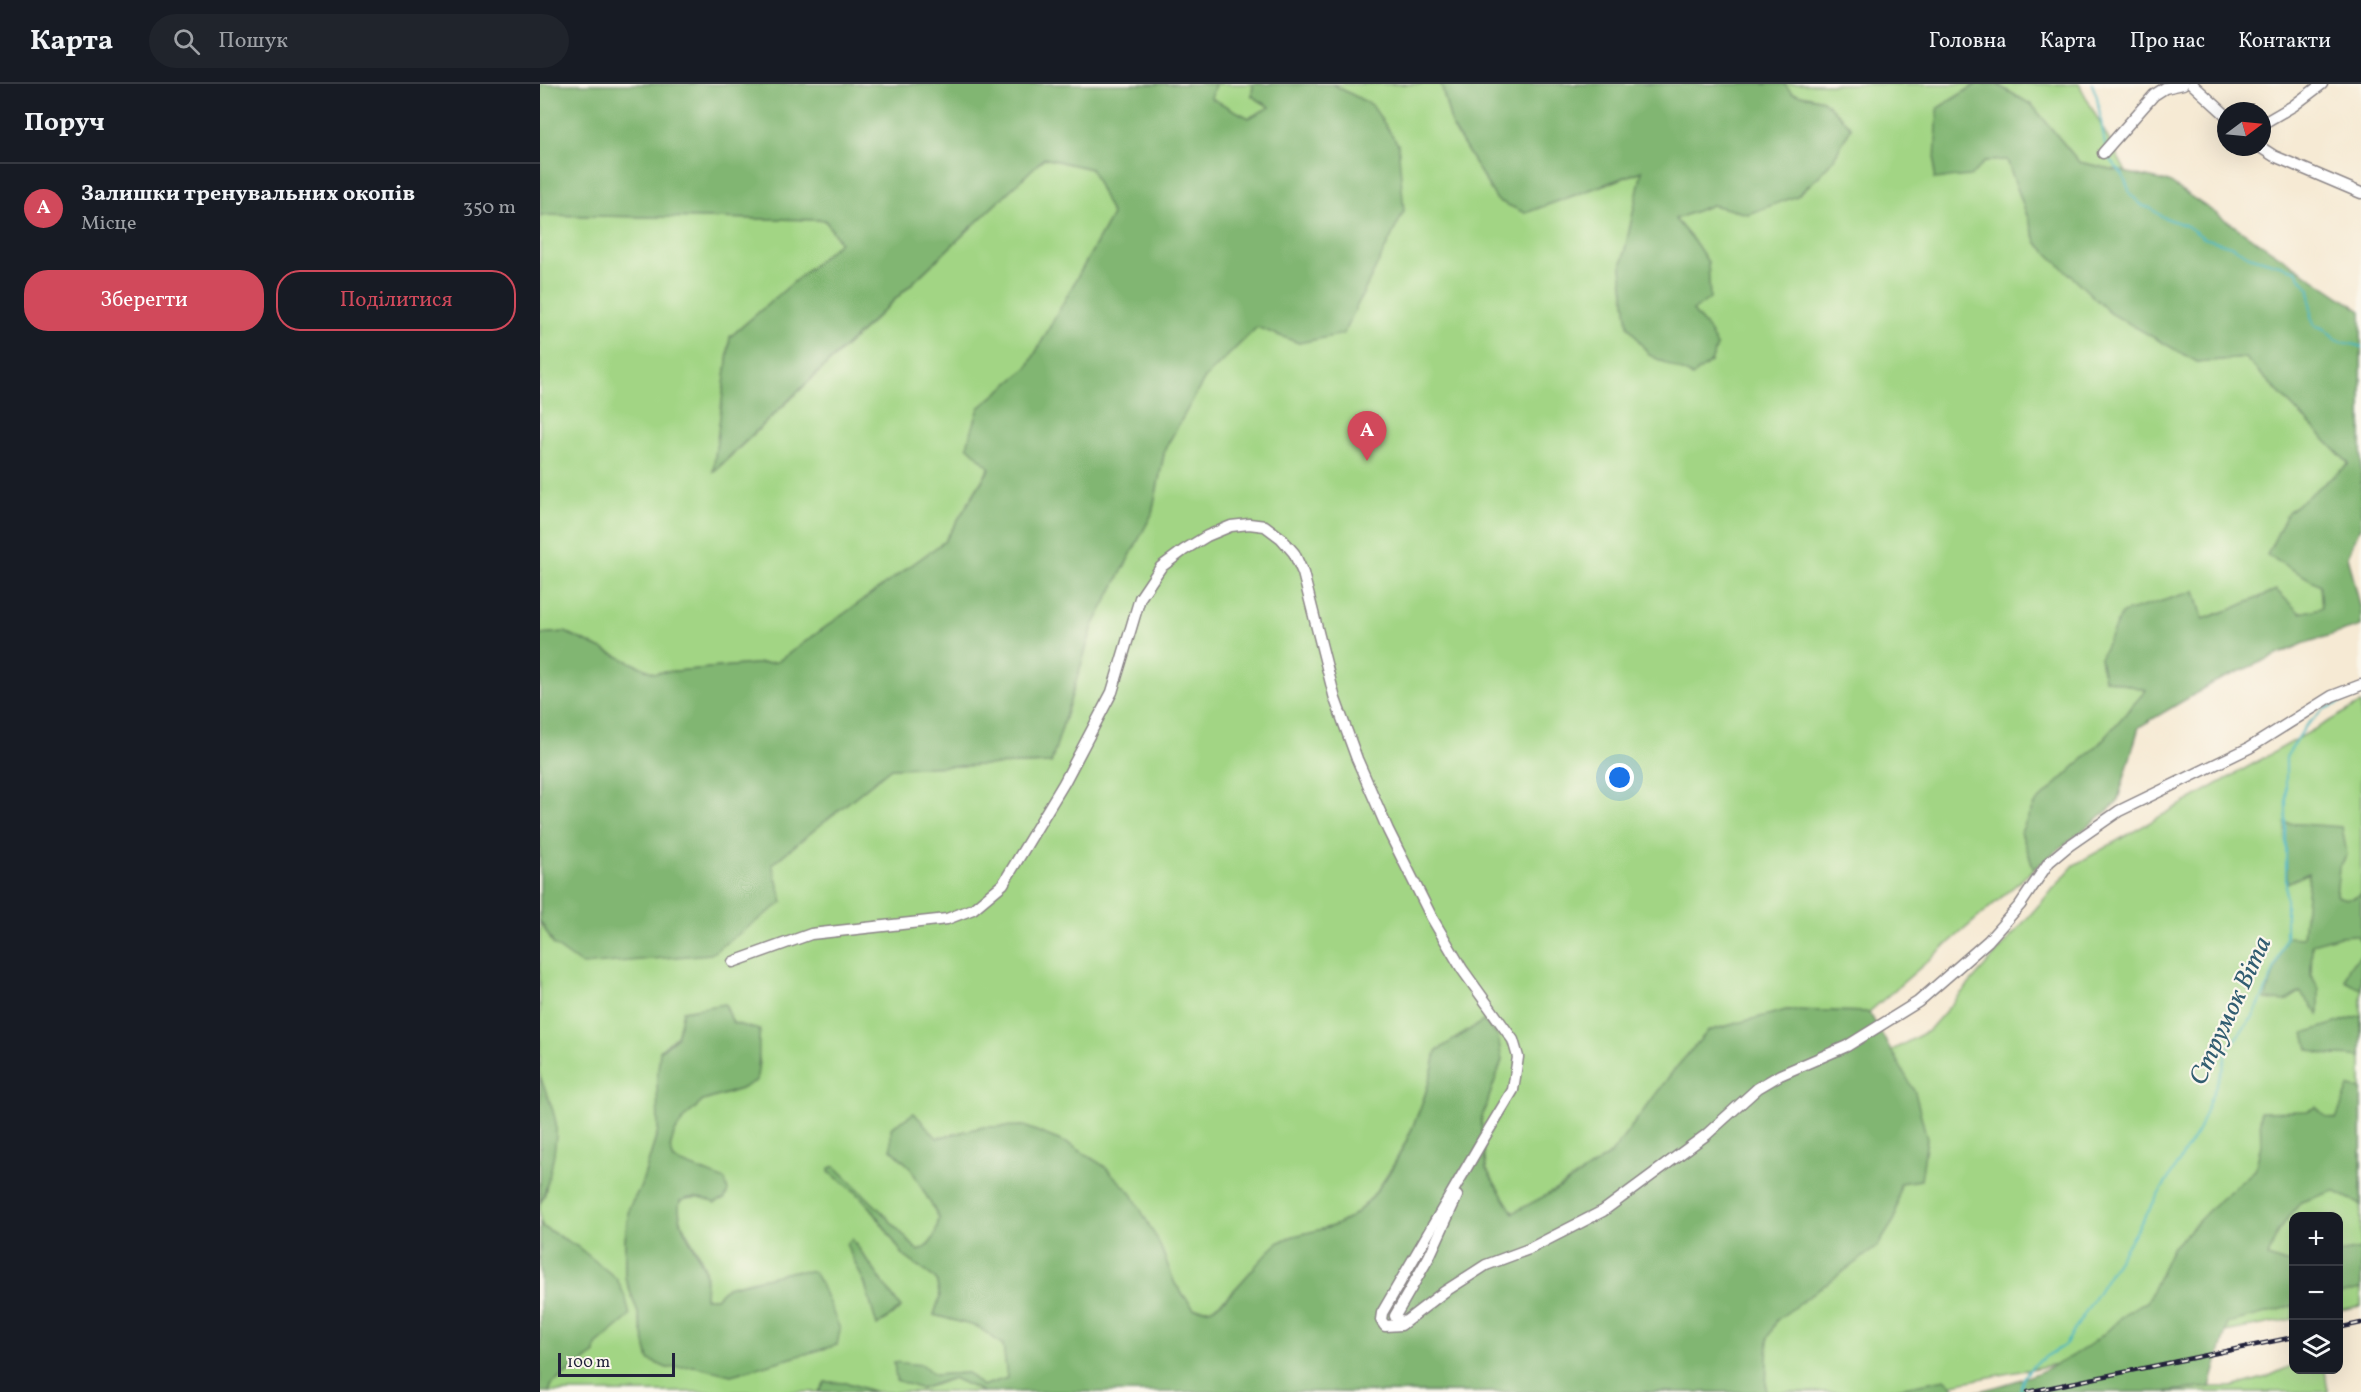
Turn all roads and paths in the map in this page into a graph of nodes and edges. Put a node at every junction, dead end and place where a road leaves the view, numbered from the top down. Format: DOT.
graph roads {
  1 [pos="2183,84"];
  2 [pos="2192,84"];
  3 [pos="2322,84"];
  4 [pos="2217,107"];
  5 [pos="2271,119"];
  6 [pos="2103,153"];
  7 [pos="2271,154"];
  8 [pos="2361,193"];
  9 [pos="2361,685"];
  10 [pos="733,962"];
  11 [pos="1468,1165"];
  12 [pos="1404,1323"];
  1 -- 6 [label="street"];
  2 -- 4 [label="street"];
  3 -- 5 [label="street"];
  7 -- 8 [label="street"];
  9 -- 12 [label="street"];
  10 -- 11 [label="street"];
  11 -- 12 [label="street"];
  11 -- 12 [label="street"];
}
